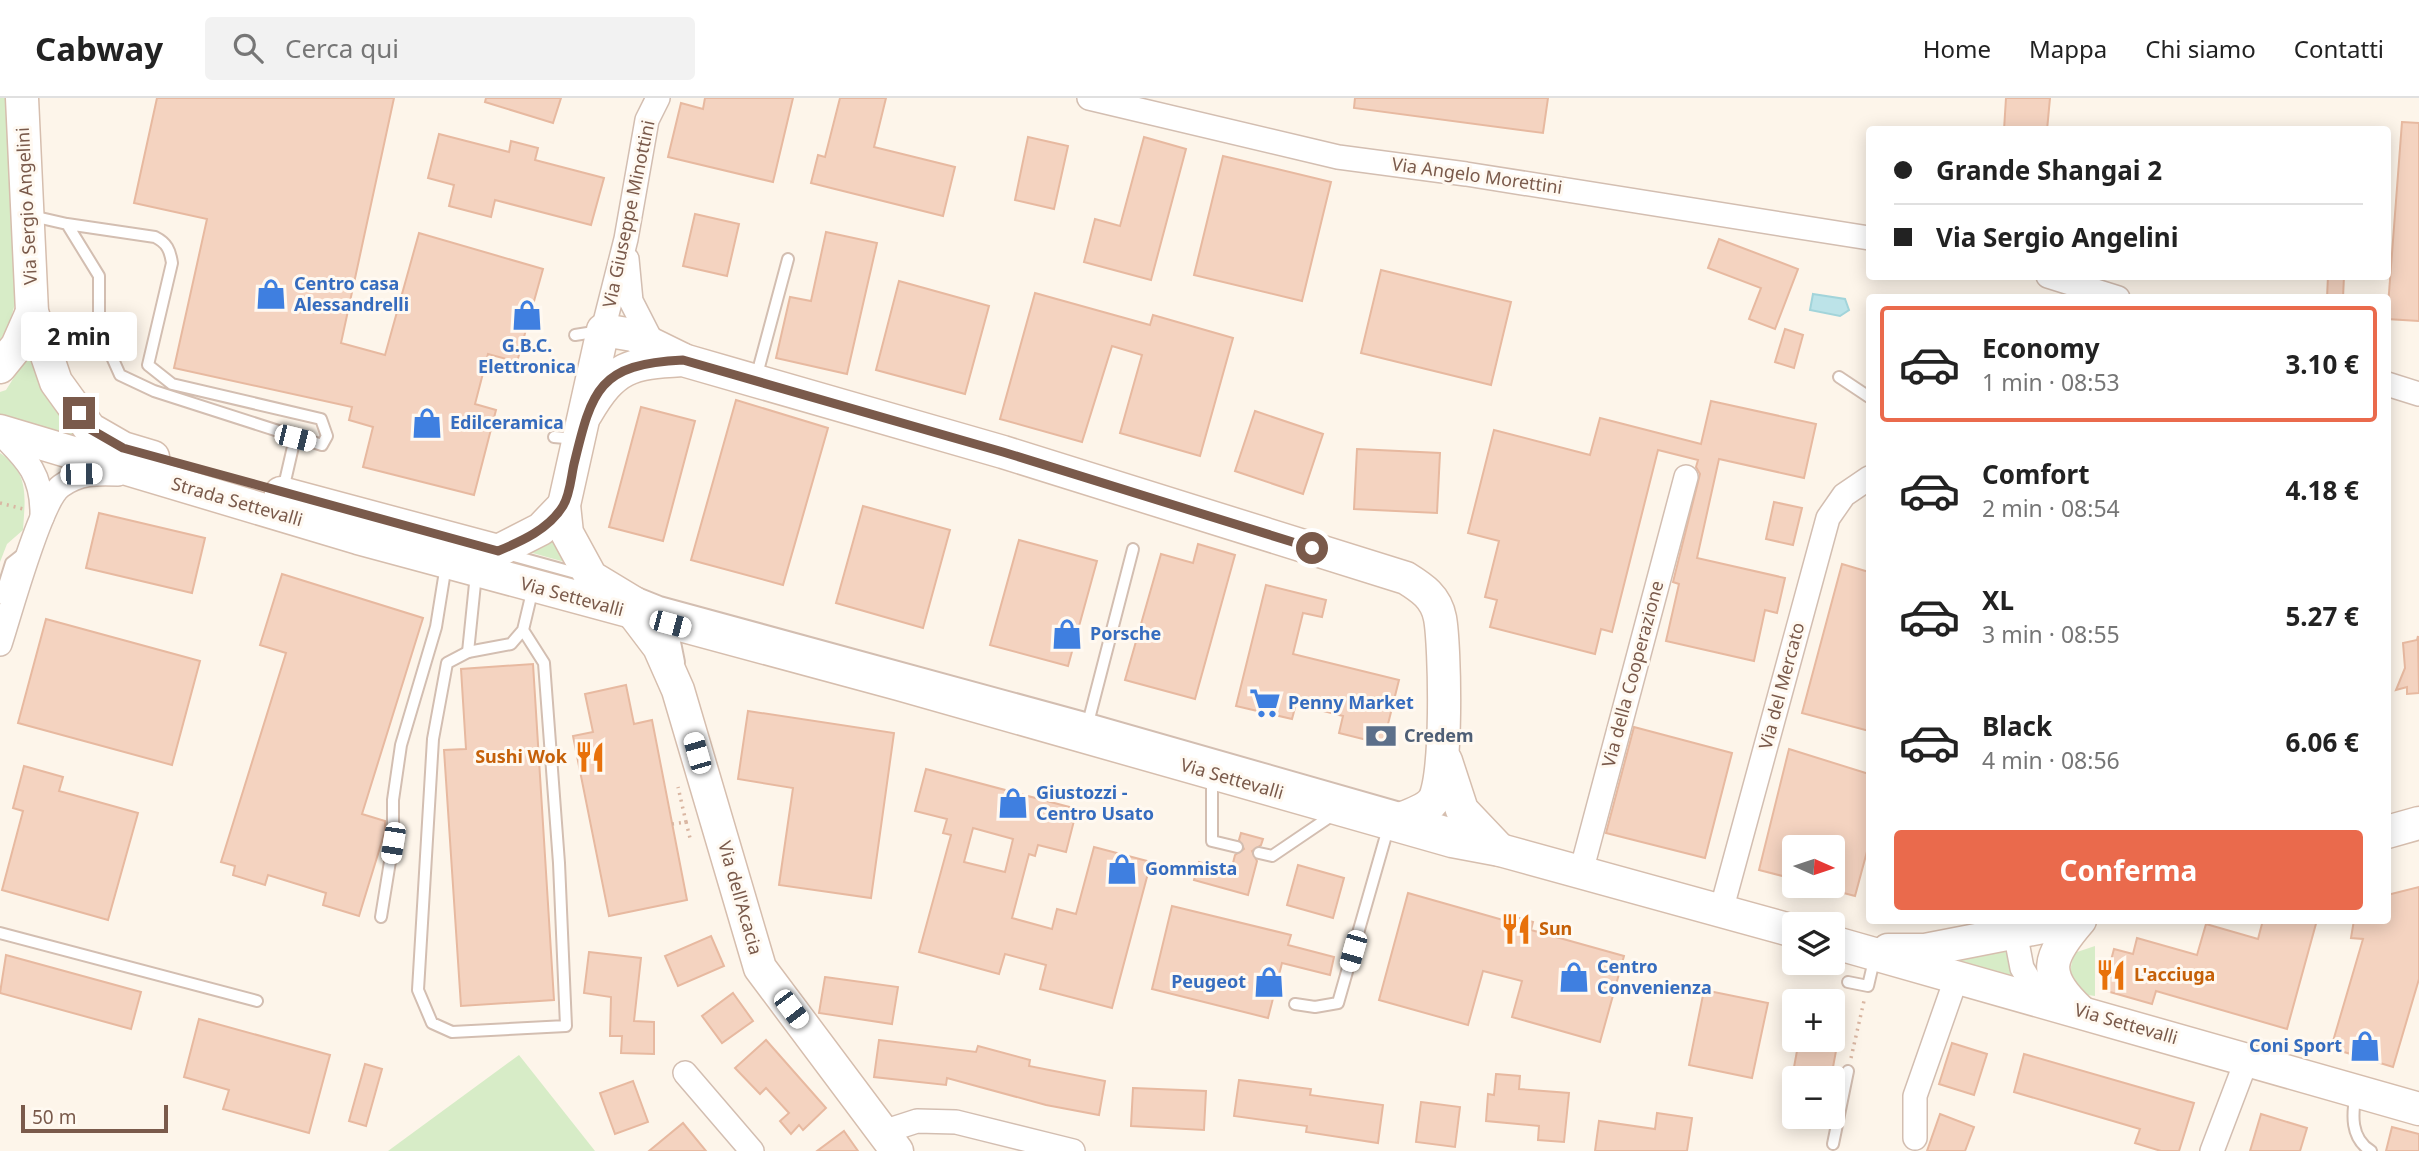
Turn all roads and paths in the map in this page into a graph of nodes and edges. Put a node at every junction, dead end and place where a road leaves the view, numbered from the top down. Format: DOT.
graph roads {
  1 [pos="22,98"];
  2 [pos="658,98"];
  3 [pos="1089,98"];
  4 [pos="29,215"];
  5 [pos="67,224"];
  6 [pos="1866,238"];
  7 [pos="626,239"];
  8 [pos="788,259"];
  9 [pos="2061,280"];
  10 [pos="2105,294"];
  11 [pos="33,312"];
  12 [pos="589,333"];
  13 [pos="654,346"];
  14 [pos="683,360"];
  15 [pos="0,368"];
  16 [pos="1839,377"];
  17 [pos="756,381"];
  18 [pos="2391,385"];
  19 [pos="2419,394"];
  20 [pos="1866,395"];
  21 [pos="573,430"];
  22 [pos="0,432"];
  23 [pos="295,438"];
  24 [pos="123,448"];
  25 [pos="145,475"];
  26 [pos="1686,477"];
  27 [pos="1866,480"];
  28 [pos="282,494"];
  29 [pos="564,505"];
  30 [pos="42,518"];
  31 [pos="33,546"];
  32 [pos="1133,549"];
  33 [pos="474,563"];
  34 [pos="591,578"];
  35 [pos="534,586"];
  36 [pos="0,598"];
  37 [pos="523,630"];
  38 [pos="672,635"];
  39 [pos="0,644"];
  40 [pos="468,652"];
  41 [pos="1089,719"];
  42 [pos="1444,757"];
  43 [pos="1212,773"];
  44 [pos="678,788"];
  45 [pos="1341,809"];
  46 [pos="1402,818"];
  47 [pos="686,822"];
  48 [pos="2419,823"];
  49 [pos="672,824"];
  50 [pos="2391,831"];
  51 [pos="1489,840"];
  52 [pos="691,842"];
  53 [pos="1237,847"];
  54 [pos="1259,853"];
  55 [pos="1581,872"];
  56 [pos="1721,911"];
  57 [pos="381,917"];
  58 [pos="2058,924"];
  59 [pos="2076,924"];
  60 [pos="1782,928"];
  61 [pos="2015,932"];
  62 [pos="0,933"];
  63 [pos="1951,945"];
  64 [pos="1856,958"];
  65 [pos="1949,977"];
  66 [pos="1848,982"];
  67 [pos="2041,1000"];
  68 [pos="257,1001"];
  69 [pos="1295,1004"];
  70 [pos="2079,1010"];
  71 [pos="2247,1059"];
  72 [pos="1848,1071"];
  73 [pos="685,1073"];
  74 [pos="2356,1091"];
  75 [pos="2419,1109"];
  76 [pos="1915,1138"];
  77 [pos="890,1141"];
  78 [pos="1833,1144"];
  79 [pos="752,1151"];
  80 [pos="1073,1151"];
  81 [pos="2212,1151"];
  82 [pos="2371,1151"];
  1 -- 4 [label="main road, Via Sergio Angelini"];
  2 -- 7 [label="street, Via Giuseppe Minottini"];
  3 -- 6 [label="street, Via Angelo Morettini"];
  4 -- 5 [label="lane"];
  4 -- 11 [label="main road, Via Sergio Angelini"];
  5 -- 23 [label="lane"];
  5 -- 23 [label="lane"];
  7 -- 12 [label="street, Via Giuseppe Minottini"];
  7 -- 13 [label="street"];
  8 -- 17 [label="lane"];
  9 -- 10 [label="street"];
  11 -- 15 [label="main road"];
  11 -- 24 [label="main road, Via Sergio Angelini"];
  12 -- 13 [label="main road"];
  12 -- 21 [label="main road"];
  13 -- 14 [label="main road"];
  14 -- 17 [label="main road"];
  14 -- 21 [label="main road"];
  16 -- 20 [label="lane"];
  17 -- 42 [label="main road"];
  18 -- 19 [label="street"];
  21 -- 29 [label="main road"];
  22 -- 25 [label="main road, Strada Settevalli"];
  22 -- 30 [label="street"];
  23 -- 28 [label="lane"];
  24 -- 28 [label="main road, Strada Settevalli"];
  25 -- 30 [label="street"];
  25 -- 33 [label="main road, Strada Settevalli"];
  26 -- 55 [label="street, Via della Cooperazione"];
  27 -- 56 [label="street, Via del Mercato"];
  28 -- 33 [label="main road, Strada Settevalli"];
  29 -- 33 [label="main road"];
  29 -- 34 [label="main road"];
  30 -- 31 [label="street"];
  31 -- 36 [label="lane"];
  31 -- 39 [label="street"];
  32 -- 41 [label="lane"];
  33 -- 34 [label="lane, Via Settevalli"];
  33 -- 35 [label="main road, Via Settevalli"];
  33 -- 40 [label="lane"];
  33 -- 57 [label="lane"];
  34 -- 38 [label="main road"];
  35 -- 37 [label="lane"];
  35 -- 38 [label="main road, Via Settevalli"];
  37 -- 40 [label="lane"];
  37 -- 40 [label="lane"];
  38 -- 41 [label="lane, Via Settevalli"];
  38 -- 43 [label="main road, Via Settevalli"];
  38 -- 77 [label="main road, Via dell'Acacia"];
  41 -- 46 [label="lane, Via Settevalli"];
  42 -- 46 [label="main road"];
  42 -- 51 [label="main road"];
  43 -- 45 [label="main road, Via Settevalli"];
  43 -- 53 [label="lane"];
  44 -- 47 [label="path"];
  45 -- 46 [label="main road, Via Settevalli"];
  45 -- 54 [label="lane"];
  46 -- 51 [label="main road, Via Settevalli"];
  46 -- 69 [label="lane"];
  47 -- 49 [label="path"];
  47 -- 52 [label="path"];
  48 -- 50 [label="main road"];
  51 -- 55 [label="main road, Via Settevalli"];
  55 -- 56 [label="main road, Via Settevalli"];
  56 -- 60 [label="main road, Via Settevalli"];
  58 -- 61 [label="main road"];
  59 -- 70 [label="main road"];
  61 -- 63 [label="main road"];
  61 -- 67 [label="street"];
  62 -- 68 [label="lane"];
  63 -- 64 [label="main road"];
  63 -- 65 [label="street"];
  64 -- 65 [label="main road, Via Settevalli"];
  64 -- 66 [label="lane"];
  64 -- 72 [label="path"];
  65 -- 67 [label="main road, Via Settevalli"];
  65 -- 76 [label="street"];
  67 -- 70 [label="main road, Via Settevalli"];
  70 -- 71 [label="main road, Via Settevalli"];
  71 -- 74 [label="main road, Via Settevalli"];
  71 -- 81 [label="street"];
  72 -- 78 [label="lane"];
  73 -- 79 [label="street"];
  74 -- 75 [label="main road, Via Settevalli"];
  74 -- 82 [label="lane"];
  77 -- 80 [label="street"];
}
